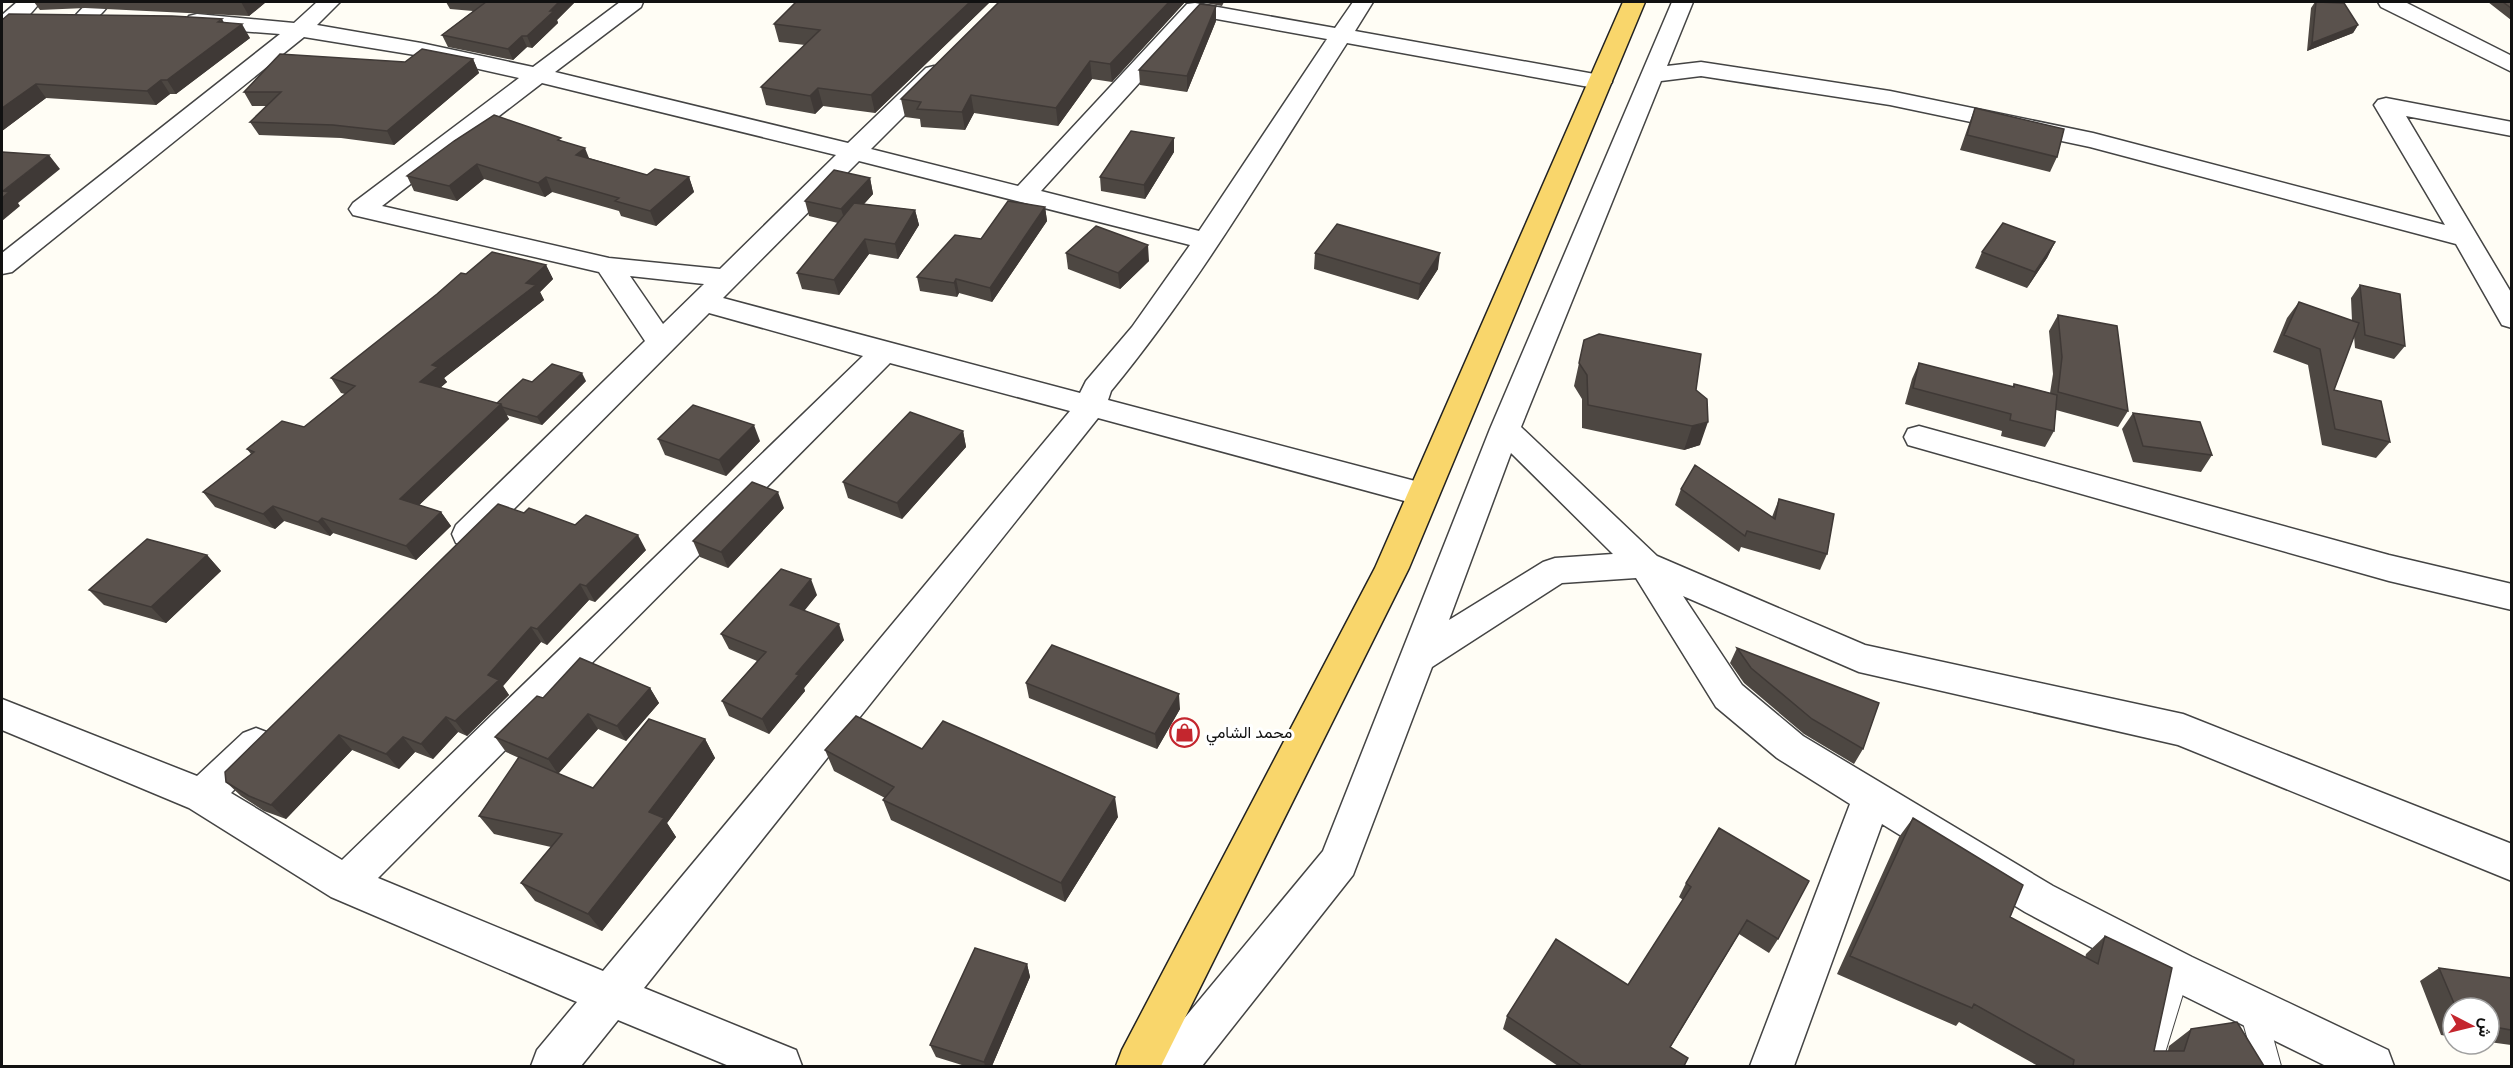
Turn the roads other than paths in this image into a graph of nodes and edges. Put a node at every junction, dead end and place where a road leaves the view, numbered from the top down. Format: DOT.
graph roads {
  1 [pos="329,2"];
  2 [pos="633,2"];
  3 [pos="1363,2"];
  4 [pos="1634,2"];
  5 [pos="1682,2"];
  6 [pos="2390,2"];
  7 [pos="64,11"];
  8 [pos="120,18"];
  9 [pos="168,20"];
  10 [pos="6,23"];
  11 [pos="300,29"];
  12 [pos="1341,34"];
  13 [pos="947,60"];
  14 [pos="2511,65"];
  15 [pos="538,75"];
  16 [pos="1651,75"];
  17 [pos="1600,82"];
  18 [pos="2511,129"];
  19 [pos="855,152"];
  20 [pos="1024,195"];
  21 [pos="2466,239"];
  22 [pos="1206,241"];
  23 [pos="609,266"];
  24 [pos="2,267"];
  25 [pos="727,278"];
  26 [pos="703,302"];
  27 [pos="2511,319"];
  28 [pos="661,343"];
  29 [pos="884,352"];
  30 [pos="1091,406"];
  31 [pos="1505,429"];
  32 [pos="1919,437"];
  33 [pos="1423,494"];
  34 [pos="449,553"];
  35 [pos="1645,565"];
  36 [pos="2511,597"];
  37 [pos="1416,659"];
  38 [pos="2,714"];
  39 [pos="280,720"];
  40 [pos="203,796"];
  41 [pos="1872,797"];
  42 [pos="2511,863"];
  43 [pos="345,884"];
  44 [pos="2177,971"];
  45 [pos="610,995"];
  46 [pos="2251,1006"];
  47 [pos="553,1066"];
  48 [pos="780,1066"];
  49 [pos="1138,1066"];
  50 [pos="1174,1066"];
  51 [pos="1772,1066"];
  52 [pos="2148,1066"];
  53 [pos="2268,1066"];
  54 [pos="2372,1066"];
  1 -- 11 [label="street"];
  2 -- 15 [label="street"];
  3 -- 12 [label="street"];
  4 -- 17 [label="main road"];
  5 -- 16 [label="street"];
  6 -- 14 [label="street"];
  7 -- 8 [label="street"];
  7 -- 10 [label="street"];
  9 -- 11 [label="street"];
  11 -- 15 [label="street"];
  11 -- 24 [label="street"];
  12 -- 17 [label="street"];
  12 -- 20 [label="street"];
  12 -- 22 [label="street"];
  13 -- 19 [label="street"];
  15 -- 19 [label="street"];
  15 -- 23 [label="street"];
  16 -- 21 [label="street"];
  16 -- 31 [label="street"];
  17 -- 33 [label="main road"];
  18 -- 21 [label="street"];
  19 -- 20 [label="street"];
  19 -- 25 [label="street"];
  20 -- 22 [label="street"];
  21 -- 27 [label="street"];
  22 -- 30 [label="street"];
  23 -- 25 [label="street"];
  23 -- 28 [label="street"];
  25 -- 26 [label="street"];
  26 -- 28 [label="street"];
  26 -- 29 [label="street"];
  28 -- 34 [label="street"];
  29 -- 30 [label="street"];
  29 -- 43 [label="street"];
  30 -- 33 [label="street"];
  30 -- 45 [label="street"];
  31 -- 35 [label="street"];
  31 -- 37 [label="street"];
  32 -- 36 [label="street"];
  33 -- 49 [label="main road"];
  35 -- 37 [label="street"];
  35 -- 41 [label="street"];
  35 -- 42 [label="street"];
  37 -- 50 [label="street"];
  38 -- 40 [label="street"];
  39 -- 40 [label="street"];
  40 -- 43 [label="street"];
  41 -- 44 [label="street"];
  41 -- 51 [label="street"];
  43 -- 45 [label="street"];
  44 -- 46 [label="street"];
  44 -- 52 [label="lane"];
  45 -- 47 [label="street"];
  45 -- 48 [label="street"];
  46 -- 53 [label="lane"];
  46 -- 54 [label="street"];
}
